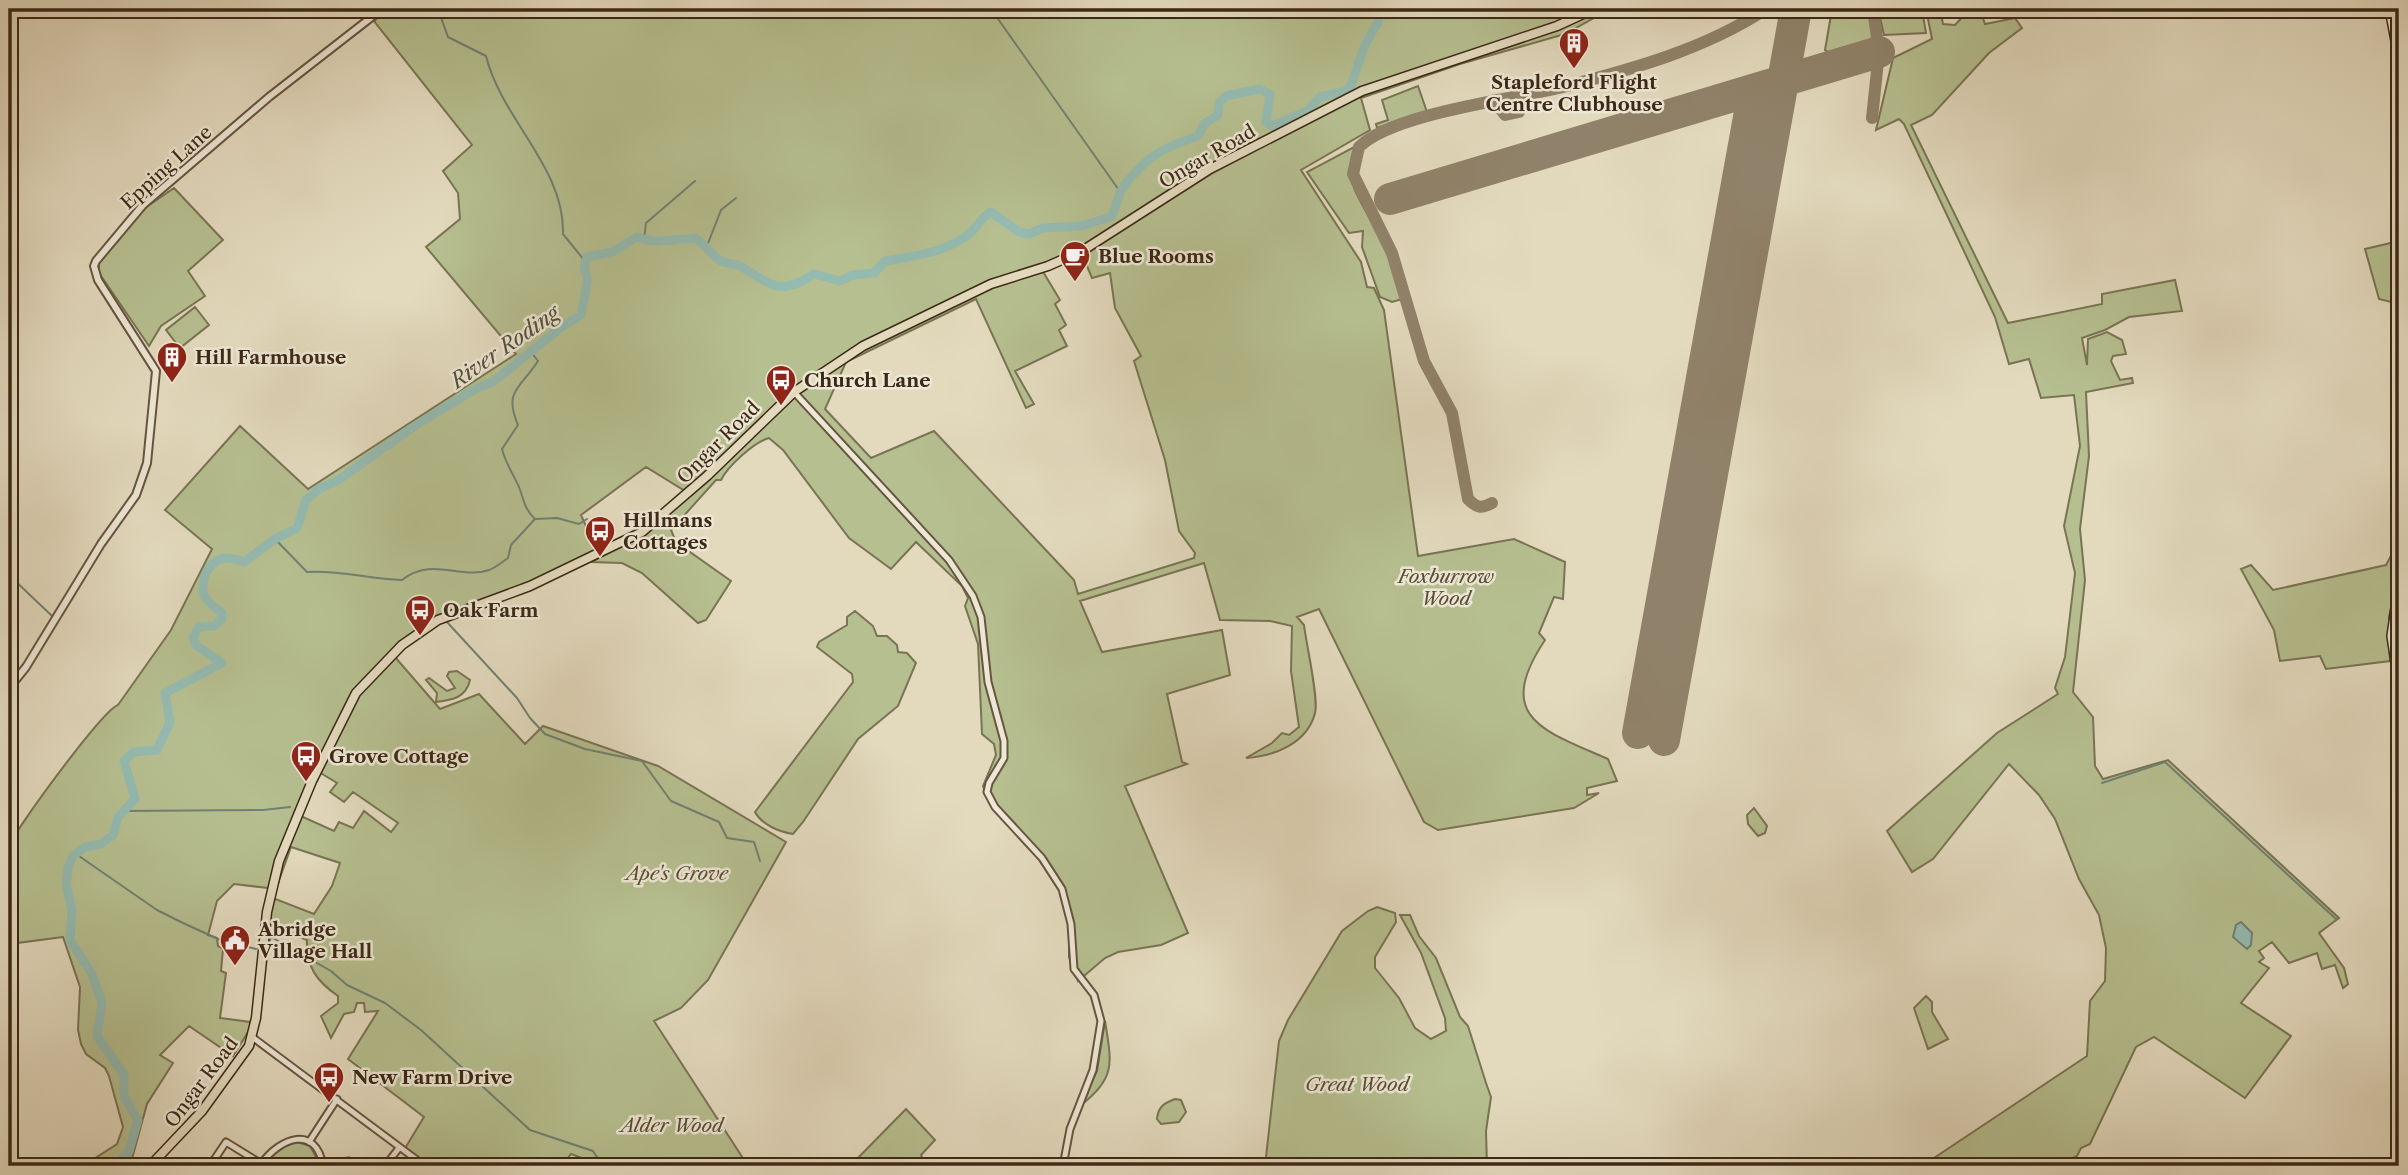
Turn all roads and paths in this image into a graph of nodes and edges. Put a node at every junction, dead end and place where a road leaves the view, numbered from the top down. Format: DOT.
graph roads {
  1 [pos="382,9"];
  2 [pos="1594,9"];
  3 [pos="2389,9"];
  4 [pos="2399,62"];
  5 [pos="794,392"];
  6 [pos="2399,580"];
  7 [pos="9,688"];
  8 [pos="2399,690"];
  9 [pos="252,1037"];
  10 [pos="337,1099"];
  11 [pos="309,1142"];
  12 [pos="399,1148"];
  13 [pos="2399,1150"];
  14 [pos="349,1161"];
  15 [pos="9,1162"];
  16 [pos="263,1165"];
  17 [pos="323,1165"];
  18 [pos="14,1166"];
  19 [pos="150,1166"];
  20 [pos="210,1166"];
  21 [pos="385,1166"];
  22 [pos="425,1166"];
  23 [pos="1063,1166"];
  24 [pos="2396,1166"];
  1 -- 7 [label="street, Epping Lane"];
  2 -- 5 [label="main road, Ongar Road"];
  3 -- 4 [label="main road"];
  5 -- 9 [label="main road, Ongar Road"];
  5 -- 23 [label="street"];
  6 -- 8 [label="main road"];
  9 -- 10 [label="street"];
  9 -- 19 [label="main road, Ongar Road"];
  10 -- 11 [label="street"];
  10 -- 12 [label="street"];
  11 -- 16 [label="street"];
  11 -- 17 [label="street"];
  12 -- 21 [label="street"];
  12 -- 22 [label="street"];
  13 -- 24 [label="street"];
  14 -- 17 [label="street"];
  15 -- 18 [label="main road"];
  16 -- 20 [label="street"];
}
